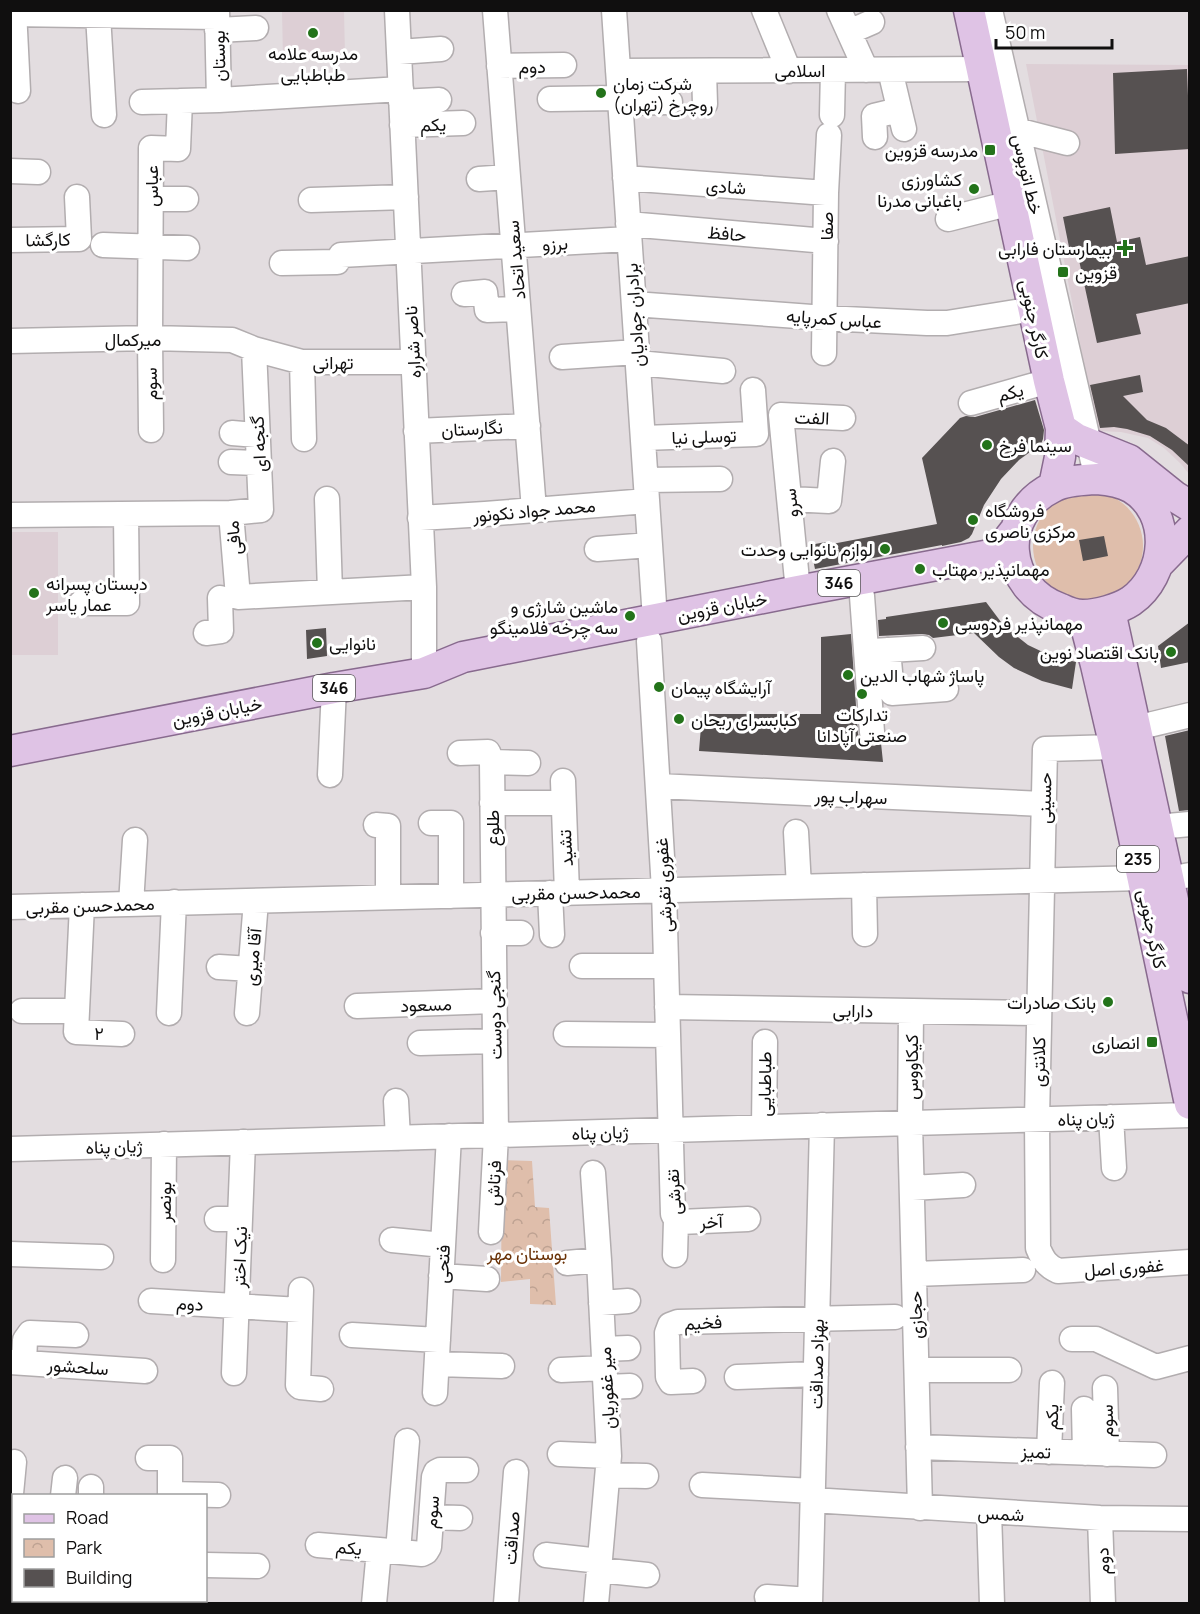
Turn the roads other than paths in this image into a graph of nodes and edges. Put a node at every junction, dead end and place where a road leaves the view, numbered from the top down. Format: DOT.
graph roads {
  1 [pos="397,10"];
  2 [pos="495,10"];
  3 [pos="614,10"];
  4 [pos="764,10"];
  5 [pos="969,10"];
  6 [pos="990,10"];
  7 [pos="12,13"];
  8 [pos="93,14"];
  9 [pos="217,19"];
  10 [pos="844,21"];
  11 [pos="872,22"];
  12 [pos="256,28"];
  13 [pos="441,49"];
  14 [pos="399,52"];
  15 [pos="499,66"];
  16 [pos="564,66"];
  17 [pos="982,69"];
  18 [pos="833,70"];
  19 [pos="866,70"];
  20 [pos="890,70"];
  21 [pos="618,71"];
  22 [pos="704,71"];
  23 [pos="789,71"];
  24 [pos="18,91"];
  25 [pos="549,99"];
  26 [pos="219,100"];
  27 [pos="439,100"];
  28 [pos="620,100"];
  29 [pos="142,102"];
  30 [pos="180,102"];
  31 [pos="670,102"];
  32 [pos="705,104"];
  33 [pos="402,105"];
  34 [pos="104,116"];
  35 [pos="463,123"];
  36 [pos="994,124"];
  37 [pos="875,136"];
  38 [pos="1067,143"];
  39 [pos="10,171"];
  40 [pos="38,171"];
  41 [pos="508,177"];
  42 [pos="625,178"];
  43 [pos="479,179"];
  44 [pos="826,193"];
  45 [pos="77,197"];
  46 [pos="406,197"];
  47 [pos="151,199"];
  48 [pos="186,199"];
  49 [pos="311,200"];
  50 [pos="1011,203"];
  51 [pos="948,219"];
  52 [pos="629,232"];
  53 [pos="10,240"];
  54 [pos="826,241"];
  55 [pos="103,245"];
  56 [pos="513,245"];
  57 [pos="151,246"];
  58 [pos="188,248"];
  59 [pos="408,250"];
  60 [pos="282,263"];
  61 [pos="464,294"];
  62 [pos="634,304"];
  63 [pos="518,309"];
  64 [pos="1034,309"];
  65 [pos="825,318"];
  66 [pos="150,338"];
  67 [pos="10,341"];
  68 [pos="255,349"];
  69 [pos="824,353"];
  70 [pos="562,357"];
  71 [pos="637,358"];
  72 [pos="302,362"];
  73 [pos="413,362"];
  74 [pos="723,371"];
  75 [pos="1049,381"];
  76 [pos="753,390"];
  77 [pos="971,403"];
  78 [pos="781,415"];
  79 [pos="843,418"];
  80 [pos="528,426"];
  81 [pos="1061,428"];
  82 [pos="151,430"];
  83 [pos="417,431"];
  84 [pos="232,434"];
  85 [pos="257,435"];
  86 [pos="643,438"];
  87 [pos="304,439"];
  88 [pos="1090,444"];
  89 [pos="833,461"];
  90 [pos="231,462"];
  91 [pos="259,463"];
  92 [pos="720,479"];
  93 [pos="1097,479"];
  94 [pos="1054,486"];
  95 [pos="646,490"];
  96 [pos="327,499"];
  97 [pos="790,499"];
  98 [pos="1190,506"];
  99 [pos="534,510"];
  100 [pos="231,513"];
  101 [pos="126,514"];
  102 [pos="10,515"];
  103 [pos="420,518"];
  104 [pos="1190,531"];
  105 [pos="1014,532"];
  106 [pos="650,545"];
  107 [pos="597,549"];
  108 [pos="1158,564"];
  109 [pos="1016,566"];
  110 [pos="424,587"];
  111 [pos="798,591"];
  112 [pos="330,592"];
  113 [pos="862,596"];
  114 [pos="222,598"];
  115 [pos="81,603"];
  116 [pos="1097,613"];
  117 [pos="652,630"];
  118 [pos="206,633"];
  119 [pos="923,648"];
  120 [pos="877,651"];
  121 [pos="424,673"];
  122 [pos="334,688"];
  123 [pos="946,689"];
  124 [pos="1190,715"];
  125 [pos="872,732"];
  126 [pos="1125,738"];
  127 [pos="10,752"];
  128 [pos="460,753"];
  129 [pos="492,762"];
  130 [pos="528,763"];
  131 [pos="330,775"];
  132 [pos="658,786"];
  133 [pos="492,803"];
  134 [pos="1043,804"];
  135 [pos="431,824"];
  136 [pos="1190,824"];
  137 [pos="376,825"];
  138 [pos="1157,826"];
  139 [pos="796,832"];
  140 [pos="135,840"];
  141 [pos="1167,877"];
  142 [pos="1042,880"];
  143 [pos="864,885"];
  144 [pos="799,887"];
  145 [pos="664,890"];
  146 [pos="559,893"];
  147 [pos="492,894"];
  148 [pos="451,896"];
  149 [pos="388,897"];
  150 [pos="256,901"];
  151 [pos="174,903"];
  152 [pos="131,904"];
  153 [pos="82,905"];
  154 [pos="10,907"];
  155 [pos="493,933"];
  156 [pos="521,933"];
  157 [pos="865,934"];
  158 [pos="552,935"];
  159 [pos="582,966"];
  160 [pos="666,966"];
  161 [pos="219,967"];
  162 [pos="251,969"];
  163 [pos="1190,978"];
  164 [pos="494,1001"];
  165 [pos="357,1006"];
  166 [pos="667,1007"];
  167 [pos="22,1011"];
  168 [pos="911,1011"];
  169 [pos="168,1013"];
  170 [pos="247,1013"];
  171 [pos="1039,1013"];
  172 [pos="77,1022"];
  173 [pos="122,1034"];
  174 [pos="566,1034"];
  175 [pos="667,1035"];
  176 [pos="494,1041"];
  177 [pos="765,1042"];
  178 [pos="420,1043"];
  179 [pos="396,1101"];
  180 [pos="1190,1104"];
  181 [pos="1190,1115"];
  182 [pos="1112,1117"];
  183 [pos="1037,1119"];
  184 [pos="910,1123"];
  185 [pos="822,1125"];
  186 [pos="764,1127"];
  187 [pos="670,1130"];
  188 [pos="496,1135"];
  189 [pos="449,1136"];
  190 [pos="398,1137"];
  191 [pos="243,1142"];
  192 [pos="164,1144"];
  193 [pos="10,1149"];
  194 [pos="1114,1168"];
  195 [pos="593,1173"];
  196 [pos="963,1185"];
  197 [pos="912,1188"];
  198 [pos="676,1220"];
  199 [pos="748,1220"];
  200 [pos="491,1232"];
  201 [pos="392,1240"];
  202 [pos="443,1245"];
  203 [pos="10,1254"];
  204 [pos="675,1255"];
  205 [pos="101,1257"];
  206 [pos="163,1260"];
  207 [pos="599,1260"];
  208 [pos="1190,1262"];
  209 [pos="567,1263"];
  210 [pos="1023,1270"];
  211 [pos="1058,1271"];
  212 [pos="914,1274"];
  213 [pos="441,1276"];
  214 [pos="487,1279"];
  215 [pos="151,1301"];
  216 [pos="628,1301"];
  217 [pos="601,1303"];
  218 [pos="237,1306"];
  219 [pos="895,1317"];
  220 [pos="817,1319"];
  221 [pos="76,1335"];
  222 [pos="352,1335"];
  223 [pos="1072,1339"];
  224 [pos="438,1340"];
  225 [pos="628,1348"];
  226 [pos="1190,1358"];
  227 [pos="17,1362"];
  228 [pos="437,1364"];
  229 [pos="502,1366"];
  230 [pos="605,1368"];
  231 [pos="561,1370"];
  232 [pos="916,1370"];
  233 [pos="1009,1370"];
  234 [pos="145,1371"];
  235 [pos="234,1372"];
  236 [pos="816,1374"];
  237 [pos="737,1377"];
  238 [pos="693,1381"];
  239 [pos="1052,1383"];
  240 [pos="630,1386"];
  241 [pos="1105,1388"];
  242 [pos="321,1389"];
  243 [pos="435,1393"];
  244 [pos="1084,1409"];
  245 [pos="406,1441"];
  246 [pos="918,1447"];
  247 [pos="1049,1452"];
  248 [pos="1096,1453"];
  249 [pos="560,1454"];
  250 [pos="1154,1455"];
  251 [pos="148,1458"];
  252 [pos="14,1462"];
  253 [pos="608,1466"];
  254 [pos="466,1470"];
  255 [pos="516,1472"];
  256 [pos="646,1476"];
  257 [pos="702,1485"];
  258 [pos="170,1494"];
  259 [pos="207,1495"];
  260 [pos="218,1495"];
  261 [pos="813,1495"];
  262 [pos="10,1504"];
  263 [pos="920,1508"];
  264 [pos="989,1512"];
  265 [pos="431,1517"];
  266 [pos="460,1518"];
  267 [pos="1100,1518"];
  268 [pos="1190,1519"];
  269 [pos="318,1545"];
  270 [pos="389,1551"];
  271 [pos="546,1555"];
  272 [pos="207,1565"];
  273 [pos="257,1566"];
  274 [pos="600,1566"];
  275 [pos="647,1575"];
  276 [pos="767,1596"];
  277 [pos="810,1601"];
  278 [pos="374,1604"];
  279 [pos="506,1604"];
  280 [pos="597,1604"];
  281 [pos="992,1604"];
  282 [pos="1103,1604"];
  1 -- 14 [label="street, ناصر شراره"];
  2 -- 15 [label="street, سعید اتحاد"];
  3 -- 21 [label="street, برادران جوادیان"];
  4 -- 23 [label="street"];
  5 -- 17 [label="main road, کارگر جنوبی"];
  6 -- 88 [label="street, خط اتوبوس"];
  7 -- 8 [label="street"];
  7 -- 24 [label="street"];
  8 -- 9 [label="street"];
  8 -- 34 [label="street"];
  9 -- 12 [label="street"];
  9 -- 26 [label="street, بوستان"];
  10 -- 11 [label="street"];
  10 -- 19 [label="street"];
  13 -- 14 [label="street"];
  14 -- 33 [label="street, ناصر شراره"];
  15 -- 16 [label="street, دوم"];
  15 -- 41 [label="street, سعید اتحاد"];
  17 -- 20 [label="street, اسلامی"];
  17 -- 36 [label="main road, کارگر جنوبی"];
  18 -- 19 [label="street, اسلامی"];
  18 -- 23 [label="street, اسلامی"];
  18 -- 44 [label="street, صفا"];
  19 -- 20 [label="street, اسلامی"];
  20 -- 37 [label="street"];
  21 -- 22 [label="street, اسلامی"];
  21 -- 28 [label="street, برادران جوادیان"];
  22 -- 23 [label="street, اسلامی"];
  22 -- 32 [label="street"];
  25 -- 28 [label="street"];
  26 -- 30 [label="street"];
  26 -- 33 [label="street, بوستان"];
  27 -- 33 [label="street"];
  28 -- 31 [label="street"];
  28 -- 42 [label="street, برادران جوادیان"];
  29 -- 30 [label="street"];
  30 -- 47 [label="street, عباس"];
  33 -- 35 [label="street, یکم"];
  33 -- 46 [label="street, ناصر شراره"];
  36 -- 38 [label="street"];
  36 -- 50 [label="main road, کارگر جنوبی"];
  39 -- 40 [label="street"];
  41 -- 43 [label="street"];
  41 -- 56 [label="street, سعید اتحاد"];
  42 -- 44 [label="street, شادی"];
  42 -- 52 [label="street, برادران جوادیان"];
  44 -- 54 [label="street, صفا"];
  45 -- 53 [label="street, کارگشا"];
  46 -- 49 [label="street"];
  46 -- 59 [label="street, ناصر شراره"];
  47 -- 48 [label="street"];
  47 -- 57 [label="street, عباس"];
  50 -- 51 [label="street"];
  50 -- 64 [label="main road, کارگر جنوبی"];
  52 -- 54 [label="street, حافظ"];
  52 -- 56 [label="street, برزو"];
  52 -- 62 [label="street, برادران جوادیان"];
  54 -- 65 [label="street, صفا"];
  55 -- 57 [label="street"];
  56 -- 59 [label="street, برزو"];
  56 -- 63 [label="street, سعید اتحاد"];
  57 -- 58 [label="street"];
  57 -- 66 [label="street, عباس"];
  59 -- 60 [label="street"];
  59 -- 73 [label="street, ناصر شراره"];
  61 -- 63 [label="street"];
  62 -- 65 [label="street, عباس کمرپایه"];
  62 -- 71 [label="street, برادران جوادیان"];
  63 -- 80 [label="street, سعید اتحاد"];
  64 -- 65 [label="street, عباس کمرپایه"];
  64 -- 75 [label="main road, کارگر جنوبی"];
  65 -- 69 [label="street"];
  66 -- 67 [label="street, میرکمال"];
  66 -- 68 [label="street, میرکمال"];
  66 -- 82 [label="street, سوم"];
  68 -- 72 [label="street, تهرانی"];
  68 -- 85 [label="street, گنجه ای"];
  70 -- 71 [label="street"];
  71 -- 74 [label="street"];
  71 -- 86 [label="street, برادران جوادیان"];
  72 -- 73 [label="street, تهرانی"];
  72 -- 87 [label="street"];
  73 -- 83 [label="street, ناصر شراره"];
  75 -- 77 [label="street, یکم"];
  75 -- 81 [label="main road, کارگر جنوبی"];
  76 -- 86 [label="street, توسلی نیا"];
  78 -- 79 [label="street, الفت"];
  78 -- 97 [label="street, سرو"];
  80 -- 83 [label="street, نگارستان"];
  80 -- 99 [label="street, سعید اتحاد"];
  81 -- 88 [label="main road"];
  81 -- 94 [label="main road, کارگر جنوبی"];
  83 -- 103 [label="street, ناصر شراره"];
  84 -- 85 [label="street"];
  85 -- 91 [label="street, گنجه ای"];
  86 -- 95 [label="street, برادران جوادیان"];
  88 -- 93 [label="street, خط اتوبوس"];
  88 -- 98 [label="main road"];
  89 -- 97 [label="street"];
  90 -- 91 [label="street"];
  91 -- 100 [label="street, گنجه ای"];
  92 -- 95 [label="street, محمد جواد نکونور"];
  93 -- 94 [label="main road"];
  93 -- 108 [label="main road"];
  94 -- 105 [label="main road"];
  95 -- 99 [label="street, محمد جواد نکونور"];
  95 -- 106 [label="street, برادران جوادیان"];
  96 -- 112 [label="street"];
  97 -- 111 [label="street, سرو"];
  99 -- 103 [label="street, محمد جواد نکونور"];
  100 -- 101 [label="street, مافی"];
  100 -- 114 [label="street, مافی"];
  101 -- 102 [label="street, مافی"];
  101 -- 115 [label="street"];
  103 -- 110 [label="street, ناصر شراره"];
  104 -- 108 [label="main road"];
  105 -- 109 [label="main road"];
  105 -- 111 [label="main road, خیابان قزوین / 346"];
  106 -- 107 [label="street"];
  106 -- 117 [label="street, برادران جوادیان"];
  108 -- 116 [label="main road"];
  109 -- 113 [label="main road, خیابان قزوین / 346"];
  109 -- 116 [label="main road"];
  110 -- 112 [label="street"];
  110 -- 121 [label="street, ناصر شراره"];
  111 -- 117 [label="main road, خیابان قزوین / 346"];
  112 -- 114 [label="street"];
  113 -- 117 [label="main road, خیابان قزوین / 346"];
  113 -- 120 [label="street"];
  114 -- 118 [label="street, مافی"];
  116 -- 126 [label="main road, کارگر جنوبی / 235"];
  117 -- 121 [label="main road, خیابان قزوین / 346"];
  117 -- 132 [label="street, غفوری تفرشی"];
  119 -- 120 [label="street"];
  120 -- 123 [label="street"];
  120 -- 125 [label="street"];
  121 -- 122 [label="main road, خیابان قزوین / 346"];
  122 -- 127 [label="main road, خیابان قزوین / 346"];
  122 -- 131 [label="street"];
  124 -- 126 [label="street"];
  126 -- 134 [label="street, حسینی"];
  126 -- 138 [label="main road, کارگر جنوبی / 235"];
  126 -- 141 [label="main road, کارگر جنوبی / 235"];
  128 -- 129 [label="street"];
  129 -- 130 [label="street"];
  129 -- 133 [label="street, طلوع"];
  132 -- 134 [label="street, سهراب پور"];
  132 -- 145 [label="street, غفوری تفرشی"];
  133 -- 146 [label="street, تشید"];
  133 -- 147 [label="street, طلوع"];
  134 -- 142 [label="street, حسینی"];
  135 -- 148 [label="street"];
  136 -- 138 [label="street"];
  137 -- 149 [label="street"];
  138 -- 141 [label="main road, کارگر جنوبی / 235"];
  139 -- 144 [label="street"];
  140 -- 152 [label="street"];
  141 -- 142 [label="street, محمدحسن مقربی"];
  141 -- 163 [label="main road, کارگر جنوبی / 235"];
  141 -- 180 [label="main road, کارگر جنوبی / 235"];
  142 -- 143 [label="street, محمدحسن مقربی"];
  142 -- 171 [label="street, کلانتری"];
  143 -- 144 [label="street, محمدحسن مقربی"];
  143 -- 157 [label="street"];
  144 -- 145 [label="street, محمدحسن مقربی"];
  145 -- 146 [label="street, محمدحسن مقربی"];
  145 -- 160 [label="street, غفوری تفرشی"];
  146 -- 147 [label="street, محمدحسن مقربی"];
  146 -- 158 [label="street, تشید"];
  147 -- 148 [label="street, محمدحسن مقربی"];
  147 -- 155 [label="street, گنجی دوست"];
  148 -- 149 [label="street, محمدحسن مقربی"];
  149 -- 150 [label="street, محمدحسن مقربی"];
  150 -- 151 [label="street, محمدحسن مقربی"];
  150 -- 162 [label="street, آقا میری"];
  151 -- 152 [label="street, محمدحسن مقربی"];
  151 -- 169 [label="street"];
  152 -- 153 [label="street, محمدحسن مقربی"];
  153 -- 154 [label="street, محمدحسن مقربی"];
  153 -- 172 [label="street"];
  155 -- 156 [label="street"];
  155 -- 164 [label="street, گنجی دوست"];
  159 -- 160 [label="street"];
  160 -- 166 [label="street, غفوری تفرشی"];
  161 -- 162 [label="street"];
  162 -- 170 [label="street, آقا میری"];
  164 -- 165 [label="street, مسعود"];
  164 -- 176 [label="street, گنجی دوست"];
  166 -- 168 [label="street, دارابی"];
  166 -- 175 [label="street, غفوری تفرشی"];
  167 -- 172 [label="street, ۲"];
  168 -- 171 [label="street, دارابی"];
  168 -- 184 [label="street, کیکاووس"];
  171 -- 183 [label="street, کلانتری"];
  172 -- 173 [label="street, ۲"];
  174 -- 175 [label="street"];
  175 -- 187 [label="street, غفوری تفرشی"];
  176 -- 178 [label="street"];
  176 -- 188 [label="street, گنجی دوست"];
  177 -- 186 [label="street, طباطبایی"];
  179 -- 190 [label="street"];
  181 -- 182 [label="street, ژیان پناه"];
  182 -- 183 [label="street, ژیان پناه"];
  182 -- 194 [label="street"];
  183 -- 184 [label="street, ژیان پناه"];
  183 -- 211 [label="street, کلانتری"];
  184 -- 185 [label="street, ژیان پناه"];
  184 -- 197 [label="street, حجازی"];
  185 -- 186 [label="street, ژیان پناه"];
  185 -- 220 [label="street, بهزاد صداقت"];
  186 -- 187 [label="street, ژیان پناه"];
  187 -- 188 [label="street, ژیان پناه"];
  187 -- 198 [label="street, تفرشی"];
  188 -- 189 [label="street, ژیان پناه"];
  188 -- 200 [label="street, فرتاش"];
  189 -- 190 [label="street, ژیان پناه"];
  189 -- 202 [label="street, فتحی"];
  190 -- 191 [label="street, ژیان پناه"];
  191 -- 192 [label="street, ژیان پناه"];
  191 -- 218 [label="street, نیک اختر"];
  192 -- 193 [label="street, ژیان پناه"];
  192 -- 206 [label="street, بونصر"];
  195 -- 207 [label="street, میر غفوریان"];
  196 -- 197 [label="street"];
  197 -- 212 [label="street, حجازی"];
  198 -- 199 [label="street, آخر"];
  198 -- 204 [label="street, تفرشی"];
  201 -- 202 [label="street"];
  202 -- 213 [label="street, فتحی"];
  203 -- 205 [label="street"];
  207 -- 209 [label="street"];
  207 -- 217 [label="street, میر غفوریان"];
  208 -- 211 [label="street, غفوری اصل"];
  210 -- 212 [label="street"];
  212 -- 232 [label="street, حجازی"];
  213 -- 214 [label="street"];
  213 -- 224 [label="street, فتحی"];
  215 -- 218 [label="street, دوم"];
  216 -- 217 [label="street"];
  217 -- 230 [label="street, میر غفوریان"];
  218 -- 235 [label="street, نیک اختر"];
  218 -- 242 [label="street, دوم"];
  219 -- 220 [label="street"];
  220 -- 236 [label="street, بهزاد صداقت"];
  220 -- 238 [label="street, فخیم"];
  221 -- 227 [label="street"];
  222 -- 224 [label="street"];
  223 -- 226 [label="street"];
  224 -- 228 [label="street, فتحی"];
  225 -- 230 [label="street"];
  227 -- 234 [label="street, سلحشور"];
  228 -- 229 [label="street"];
  228 -- 243 [label="street, فتحی"];
  230 -- 231 [label="street"];
  230 -- 240 [label="street"];
  230 -- 253 [label="street, میر غفوریان"];
  232 -- 233 [label="street"];
  232 -- 246 [label="street, حجازی"];
  236 -- 237 [label="street"];
  236 -- 261 [label="street, بهزاد صداقت"];
  239 -- 247 [label="street, یکم"];
  241 -- 248 [label="street, سوم"];
  244 -- 248 [label="street"];
  245 -- 270 [label="street"];
  246 -- 247 [label="street, تمیز"];
  246 -- 263 [label="street, حجازی"];
  247 -- 248 [label="street, تمیز"];
  248 -- 250 [label="street, تمیز"];
  249 -- 253 [label="street"];
  251 -- 258 [label="street"];
  252 -- 262 [label="street"];
  253 -- 256 [label="street"];
  253 -- 274 [label="street, میر غفوریان"];
  254 -- 265 [label="street, سوم"];
  255 -- 279 [label="street, صداقت"];
  257 -- 261 [label="street, شمس"];
  259 -- 260 [label="street"];
  261 -- 263 [label="street, شمس"];
  261 -- 277 [label="street, بهزاد صداقت"];
  263 -- 264 [label="street, شمس"];
  264 -- 267 [label="street, شمس"];
  264 -- 281 [label="street"];
  265 -- 266 [label="street"];
  265 -- 270 [label="street, سوم"];
  267 -- 268 [label="street, شمس"];
  267 -- 282 [label="street, دوم"];
  269 -- 270 [label="street, یکم"];
  270 -- 278 [label="street"];
  271 -- 274 [label="street"];
  272 -- 273 [label="street"];
  274 -- 275 [label="street"];
  274 -- 280 [label="street, میر غفوریان"];
  276 -- 277 [label="street"];
}
